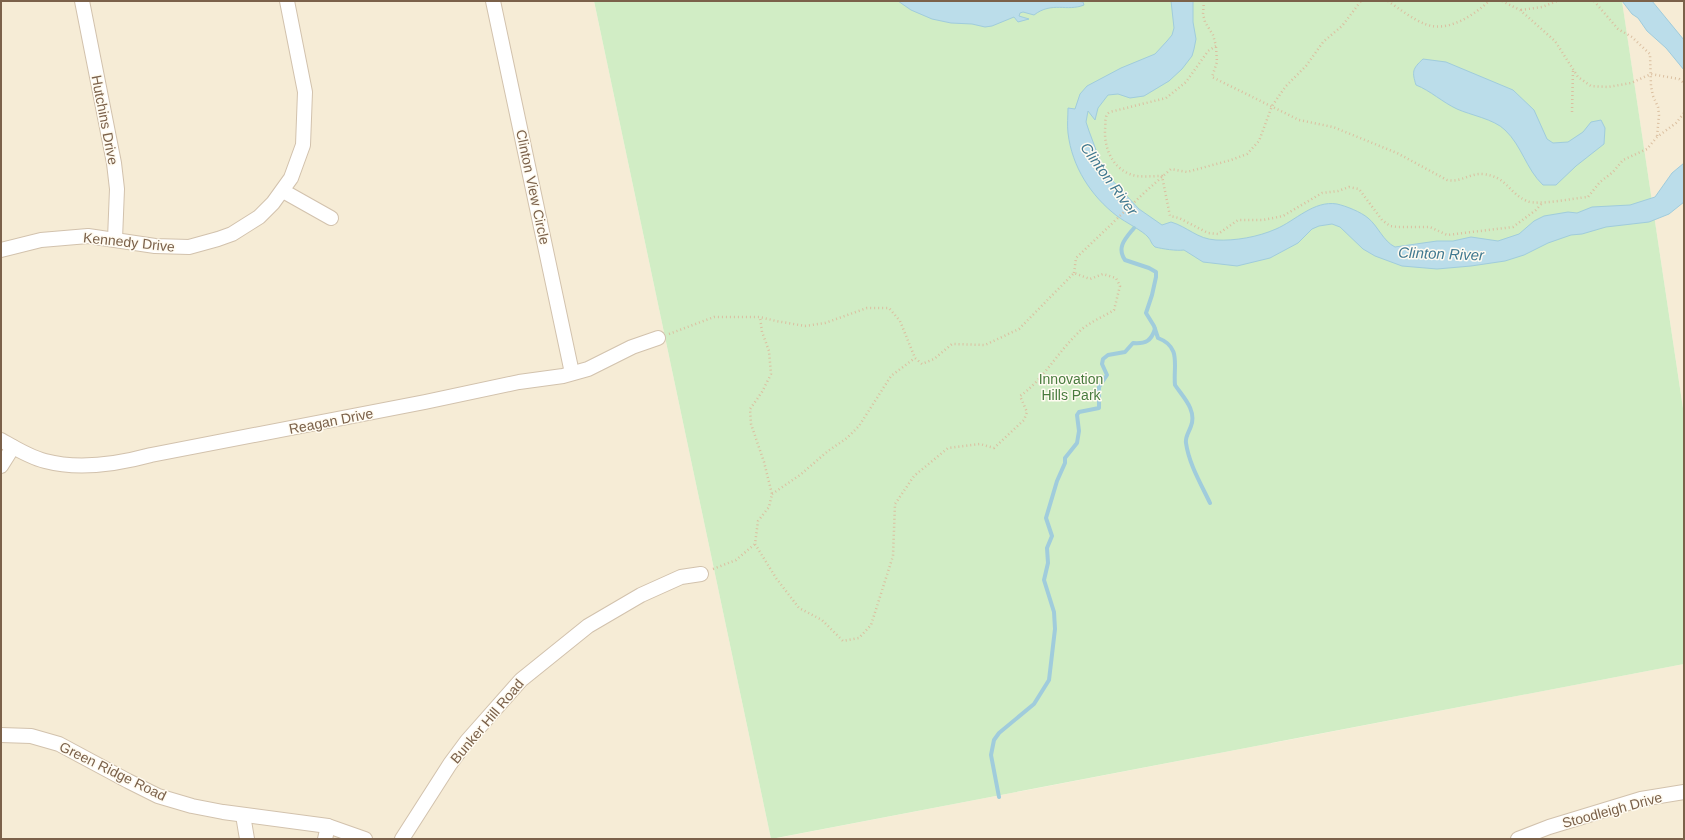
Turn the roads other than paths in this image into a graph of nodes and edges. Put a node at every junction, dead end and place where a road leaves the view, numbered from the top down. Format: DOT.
graph roads {
  1 [pos="82,1"];
  2 [pos="287,1"];
  3 [pos="492,1"];
  4 [pos="283,191"];
  5 [pos="331,218"];
  6 [pos="115,239"];
  7 [pos="1,250"];
  8 [pos="658,338"];
  9 [pos="572,373"];
  10 [pos="7,443"];
  11 [pos="1,466"];
  12 [pos="701,574"];
  13 [pos="1,735"];
  14 [pos="1684,792"];
  15 [pos="243,815"];
  16 [pos="327,833"];
  17 [pos="247,839"];
  18 [pos="364,839"];
  19 [pos="402,839"];
  20 [pos="1518,839"];
  1 -- 6 [label="street, Hutchins Drive"];
  2 -- 4 [label="street, Kennedy Drive"];
  3 -- 9 [label="street, Clinton View Circle"];
  4 -- 5 [label="street"];
  4 -- 6 [label="street, Kennedy Drive"];
  6 -- 7 [label="street, Kennedy Drive"];
  8 -- 9 [label="street, Reagan Drive"];
  9 -- 10 [label="street, Reagan Drive"];
  10 -- 11 [label="street"];
  12 -- 19 [label="street, Bunker Hill Road"];
  13 -- 15 [label="street, Green Ridge Road"];
  14 -- 20 [label="street, Stoodleigh Drive"];
  15 -- 16 [label="street, Green Ridge Road"];
  15 -- 17 [label="street"];
  16 -- 18 [label="street, Green Ridge Road"];
}
